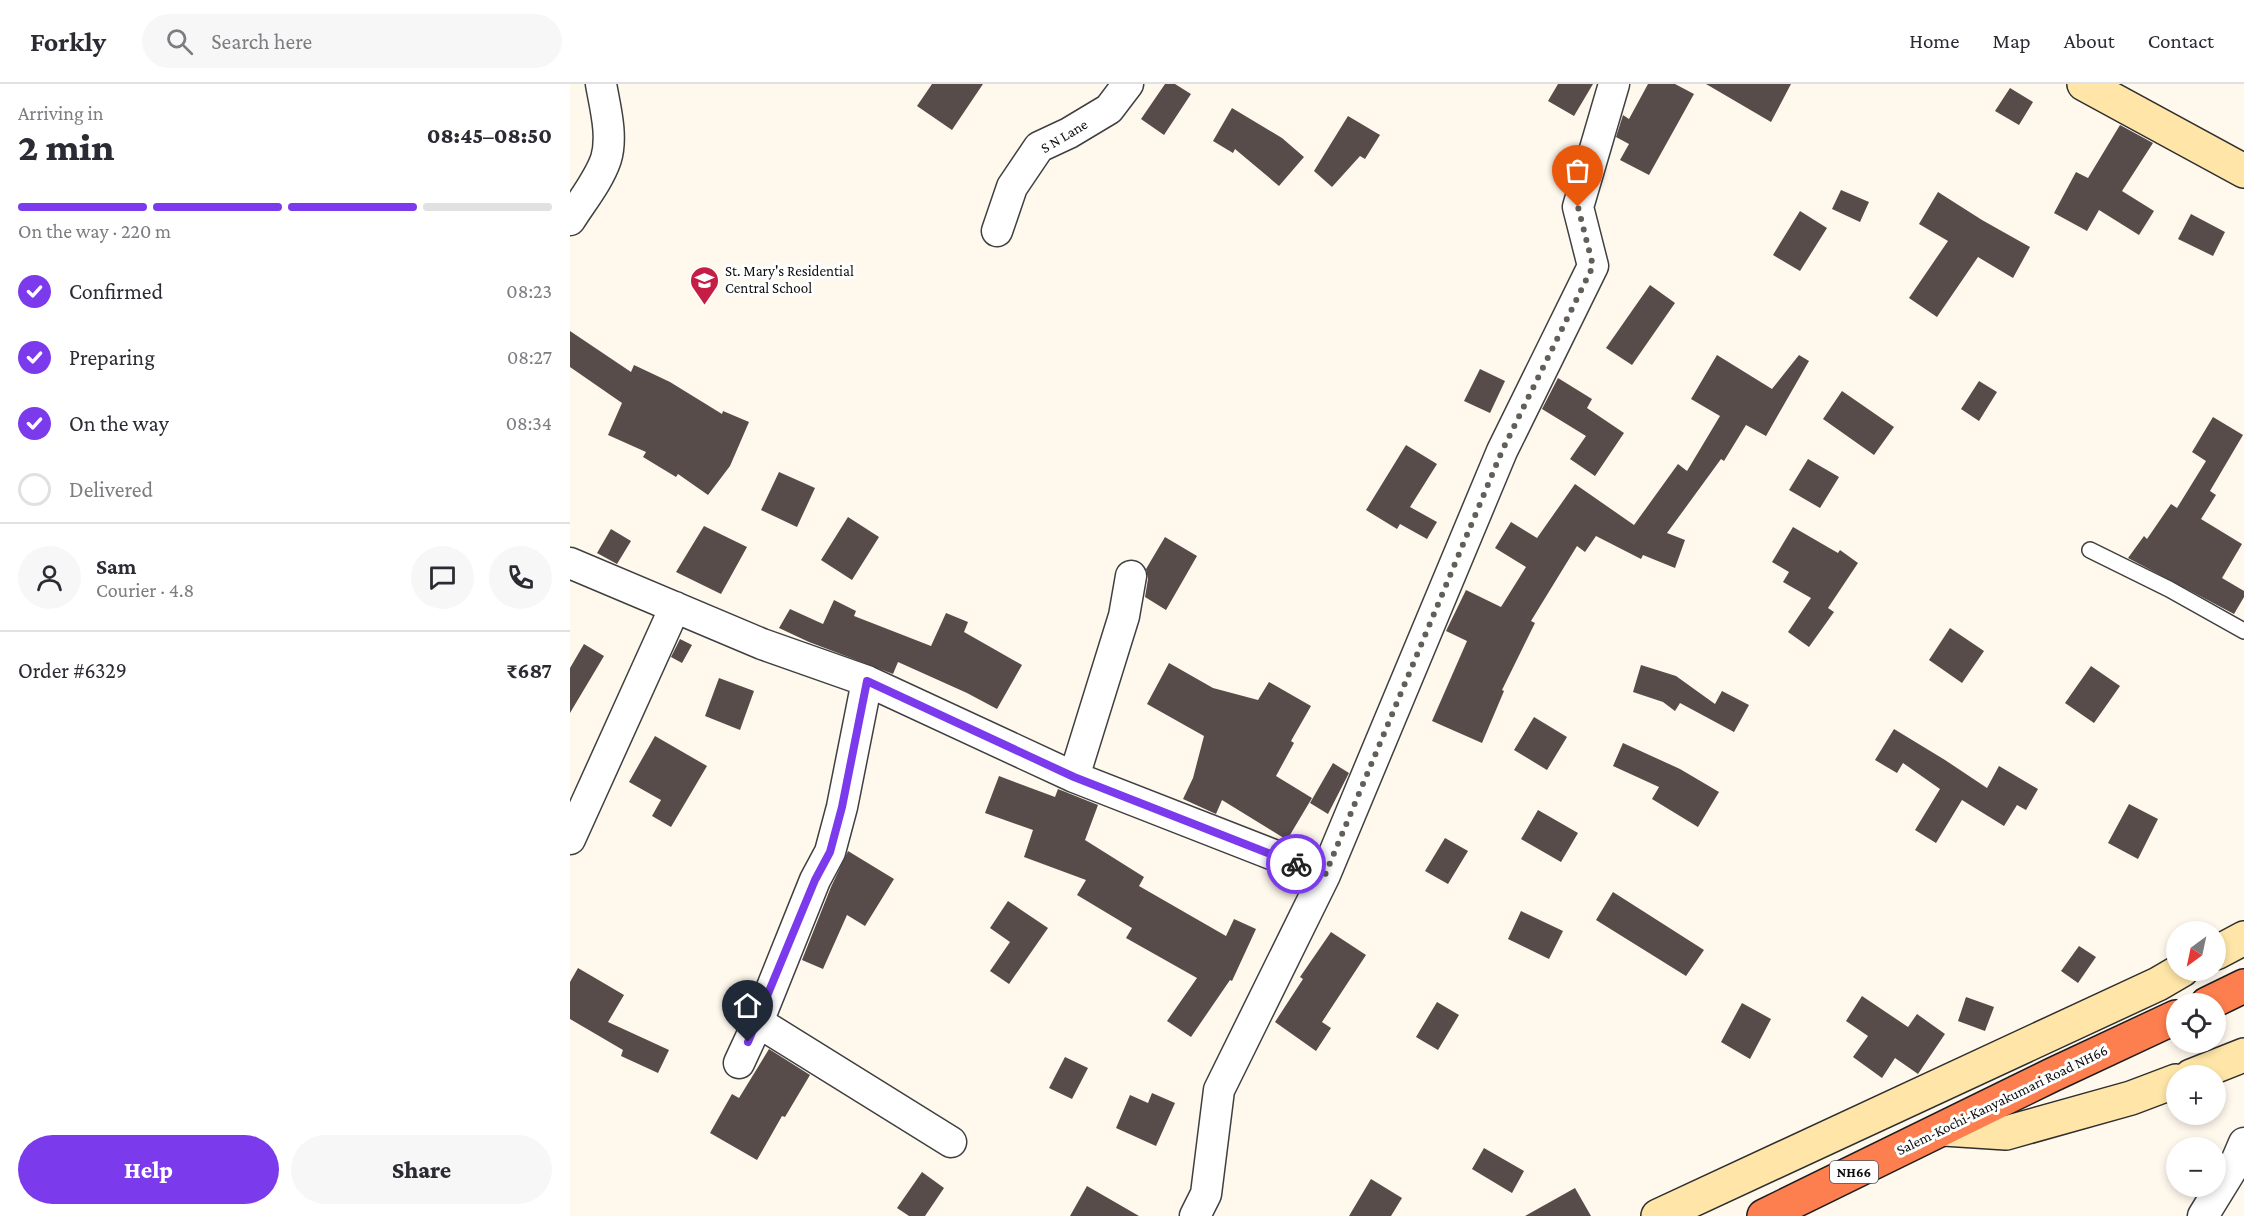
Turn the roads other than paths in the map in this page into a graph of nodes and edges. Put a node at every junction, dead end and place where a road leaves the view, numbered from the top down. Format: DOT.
graph roads {
  1 [pos="601,84"];
  2 [pos="1128,84"];
  3 [pos="1614,84"];
  4 [pos="2084,84"];
  5 [pos="2244,171"];
  6 [pos="570,220"];
  7 [pos="997,231"];
  8 [pos="2090,550"];
  9 [pos="570,563"];
  10 [pos="1131,576"];
  11 [pos="675,607"];
  12 [pos="2244,631"];
  13 [pos="867,681"];
  14 [pos="1074,777"];
  15 [pos="570,839"];
  16 [pos="1325,875"];
  17 [pos="2244,938"];
  18 [pos="2226,948"];
  19 [pos="2166,979"];
  20 [pos="2244,986"];
  21 [pos="2226,995"];
  22 [pos="758,1022"];
  23 [pos="2166,1022"];
  24 [pos="2244,1055"];
  25 [pos="739,1062"];
  26 [pos="2219,1065"];
  27 [pos="2166,1085"];
  28 [pos="1944,1129"];
  29 [pos="951,1142"];
  30 [pos="2244,1143"];
  31 [pos="1195,1216"];
  32 [pos="1658,1216"];
  33 [pos="1764,1216"];
  34 [pos="2203,1216"];
  1 -- 6 [label="street"];
  2 -- 7 [label="street, S N Lane"];
  3 -- 16 [label="street"];
  4 -- 5 [label="street"];
  8 -- 12 [label="lane"];
  9 -- 11 [label="street"];
  10 -- 14 [label="street"];
  11 -- 13 [label="street"];
  11 -- 15 [label="street"];
  13 -- 14 [label="street"];
  13 -- 22 [label="street"];
  14 -- 16 [label="street"];
  16 -- 31 [label="street"];
  17 -- 18 [label="street"];
  19 -- 32 [label="street"];
  20 -- 21 [label="highway"];
  22 -- 25 [label="street"];
  22 -- 29 [label="street"];
  23 -- 28 [label="highway, Salem-Kochi-Kanyakumari Road NH66 / NH66"];
  24 -- 26 [label="street"];
  27 -- 28 [label="street"];
  28 -- 33 [label="highway, Salem-Kochi-Kanyakumari Road NH66 / NH66"];
  30 -- 34 [label="street"];
}
